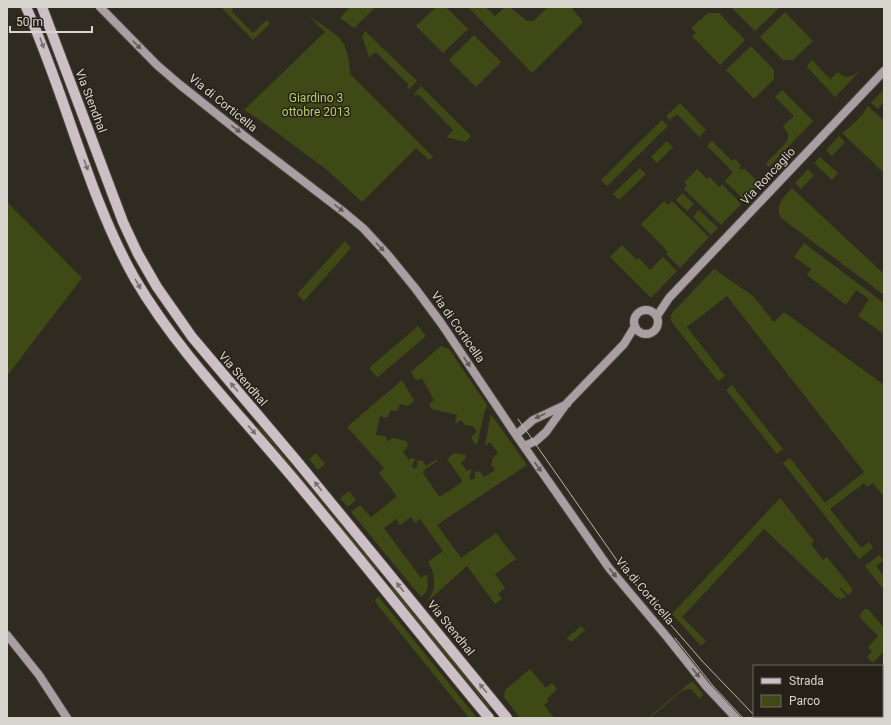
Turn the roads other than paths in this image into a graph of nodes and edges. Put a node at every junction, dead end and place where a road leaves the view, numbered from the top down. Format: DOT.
graph roads {
  1 [pos="26,7"];
  2 [pos="42,7"];
  3 [pos="100,7"];
  4 [pos="884,71"];
  5 [pos="654,313"];
  6 [pos="634,326"];
  7 [pos="640,333"];
  8 [pos="624,344"];
  9 [pos="567,403"];
  10 [pos="516,434"];
  11 [pos="524,446"];
  12 [pos="7,634"];
  13 [pos="67,718"];
  14 [pos="489,718"];
  15 [pos="507,718"];
  16 [pos="736,718"];
  1 -- 14 [label="main road, one-way"];
  15 -- 2 [label="main road, Via Stendhal, one-way"];
  3 -- 10 [label="street, Via di Corticella, one-way"];
  4 -- 5 [label="street, Via Roncaglio"];
  5 -- 6 [label="street"];
  5 -- 7 [label="street"];
  6 -- 7 [label="street"];
  6 -- 8 [label="street"];
  7 -- 8 [label="street"];
  8 -- 9 [label="street"];
  9 -- 10 [label="street, one-way"];
  9 -- 11 [label="street"];
  10 -- 11 [label="street, Via di Corticella"];
  11 -- 16 [label="street, Via di Corticella, one-way"];
  12 -- 13 [label="street"];
}
